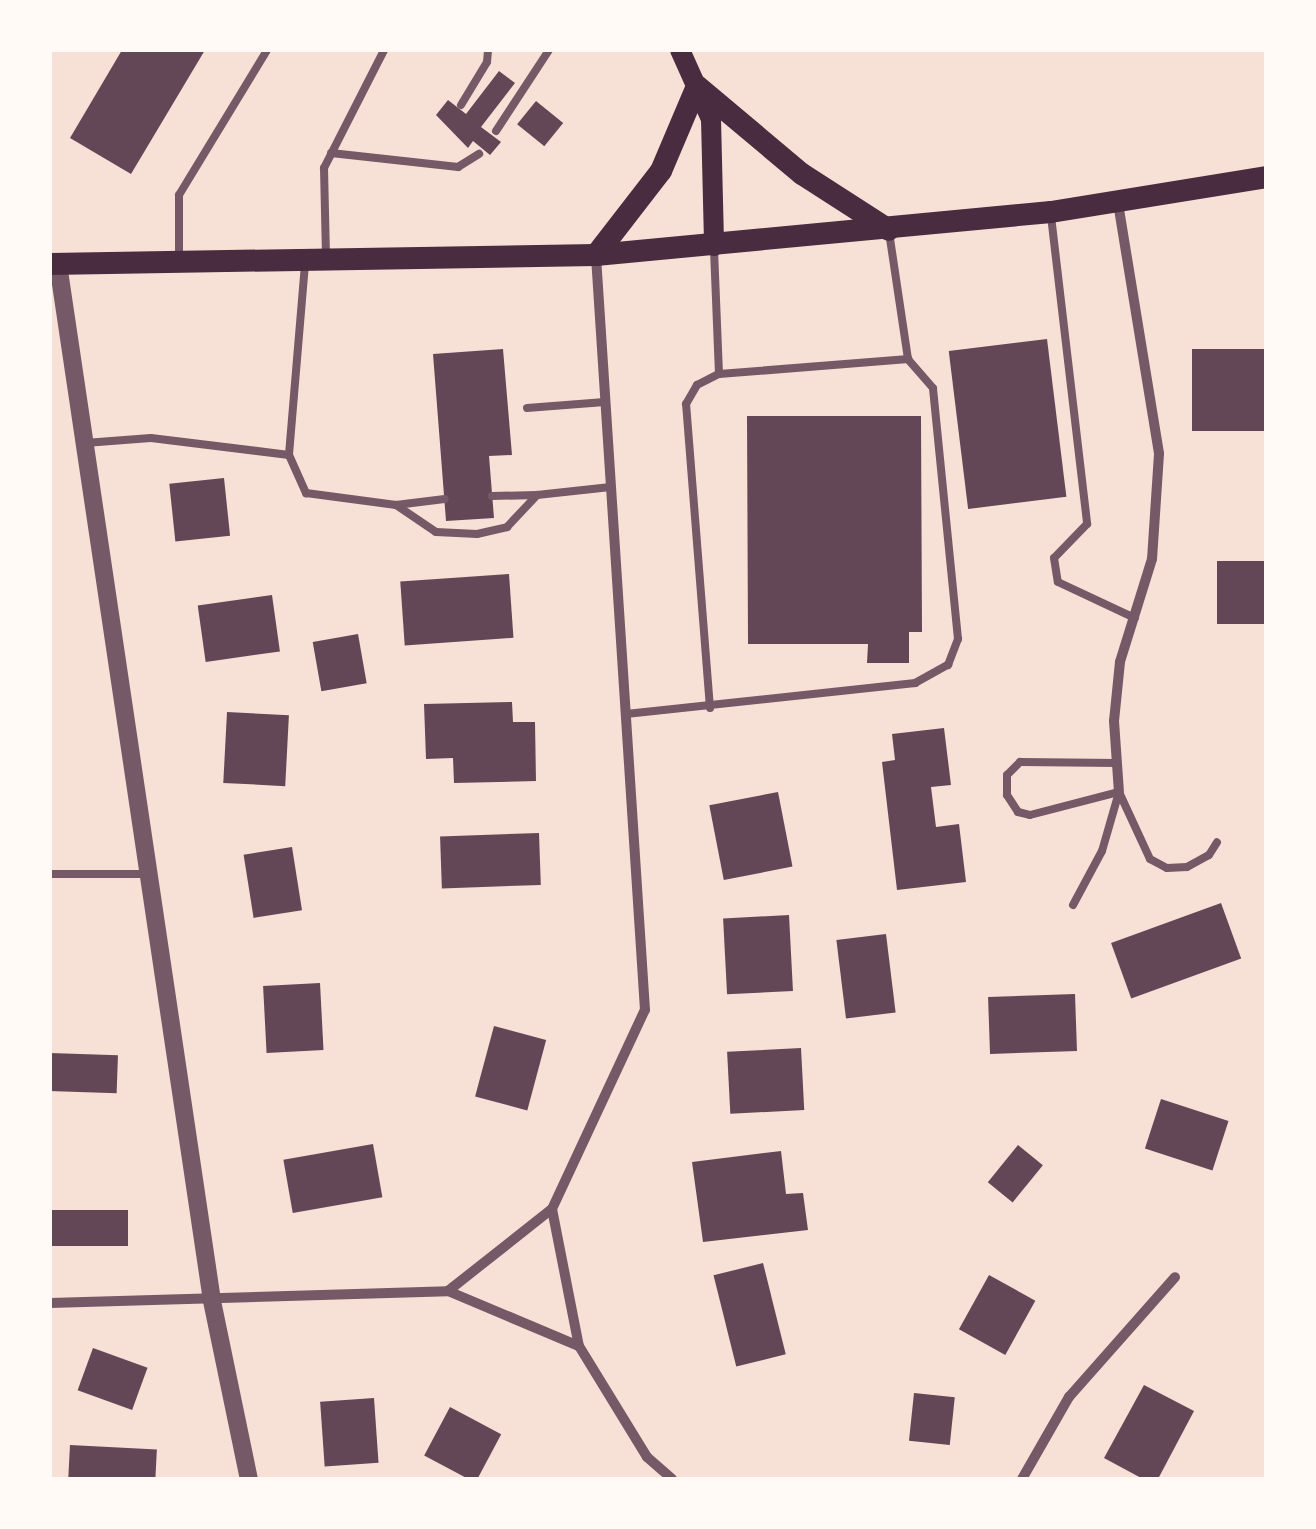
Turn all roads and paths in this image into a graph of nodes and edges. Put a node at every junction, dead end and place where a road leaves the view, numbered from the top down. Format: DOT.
graph roads {
  1 [pos="267,50"];
  2 [pos="384,50"];
  3 [pos="488,50"];
  4 [pos="549,50"];
  5 [pos="684,52"];
  6 [pos="698,86"];
  7 [pos="461,105"];
  8 [pos="496,131"];
  9 [pos="331,153"];
  10 [pos="479,154"];
  11 [pos="1266,176"];
  12 [pos="1118,203"];
  13 [pos="1051,212"];
  14 [pos="889,230"];
  15 [pos="714,246"];
  16 [pos="596,255"];
  17 [pos="316,260"];
  18 [pos="179,262"];
  19 [pos="54,264"];
  20 [pos="908,360"];
  21 [pos="718,374"];
  22 [pos="606,402"];
  23 [pos="527,408"];
  24 [pos="85,444"];
  25 [pos="289,455"];
  26 [pos="610,487"];
  27 [pos="537,495"];
  28 [pos="492,496"];
  29 [pos="445,499"];
  30 [pos="396,504"];
  31 [pos="1135,618"];
  32 [pos="710,708"];
  33 [pos="626,714"];
  34 [pos="1117,763"];
  35 [pos="1119,792"];
  36 [pos="1217,842"];
  37 [pos="50,874"];
  38 [pos="149,874"];
  39 [pos="1072,905"];
  40 [pos="552,1209"];
  41 [pos="1175,1277"];
  42 [pos="448,1291"];
  43 [pos="50,1302"];
  44 [pos="212,1302"];
  45 [pos="579,1346"];
  46 [pos="248,1479"];
  47 [pos="672,1479"];
  48 [pos="1022,1479"];
  1 -- 18 [label="lane"];
  2 -- 9 [label="lane"];
  3 -- 7 [label="lane"];
  4 -- 8 [label="lane"];
  5 -- 6 [label="main road"];
  6 -- 14 [label="main road"];
  6 -- 15 [label="main road"];
  6 -- 16 [label="main road"];
  9 -- 10 [label="lane"];
  9 -- 17 [label="lane"];
  11 -- 12 [label="main road"];
  12 -- 13 [label="main road"];
  12 -- 31 [label="street"];
  13 -- 14 [label="main road"];
  13 -- 31 [label="lane"];
  14 -- 15 [label="main road"];
  14 -- 20 [label="lane"];
  15 -- 16 [label="main road"];
  15 -- 21 [label="lane"];
  16 -- 17 [label="main road"];
  16 -- 22 [label="street"];
  17 -- 18 [label="main road"];
  17 -- 25 [label="lane"];
  18 -- 19 [label="main road"];
  19 -- 24 [label="street"];
  20 -- 21 [label="lane"];
  20 -- 32 [label="lane"];
  21 -- 32 [label="lane"];
  22 -- 23 [label="lane"];
  22 -- 26 [label="street"];
  24 -- 25 [label="lane"];
  24 -- 38 [label="street"];
  25 -- 30 [label="lane"];
  26 -- 27 [label="lane"];
  26 -- 33 [label="street"];
  27 -- 28 [label="lane"];
  27 -- 30 [label="lane"];
  29 -- 30 [label="lane"];
  31 -- 34 [label="street"];
  32 -- 33 [label="lane"];
  33 -- 40 [label="street"];
  34 -- 35 [label="street"];
  34 -- 35 [label="lane"];
  35 -- 36 [label="lane"];
  35 -- 39 [label="lane"];
  37 -- 38 [label="lane"];
  38 -- 44 [label="street"];
  40 -- 42 [label="street"];
  40 -- 45 [label="street"];
  41 -- 48 [label="street"];
  42 -- 44 [label="street"];
  42 -- 45 [label="street"];
  43 -- 44 [label="street"];
  44 -- 46 [label="street"];
  45 -- 47 [label="street"];
}
